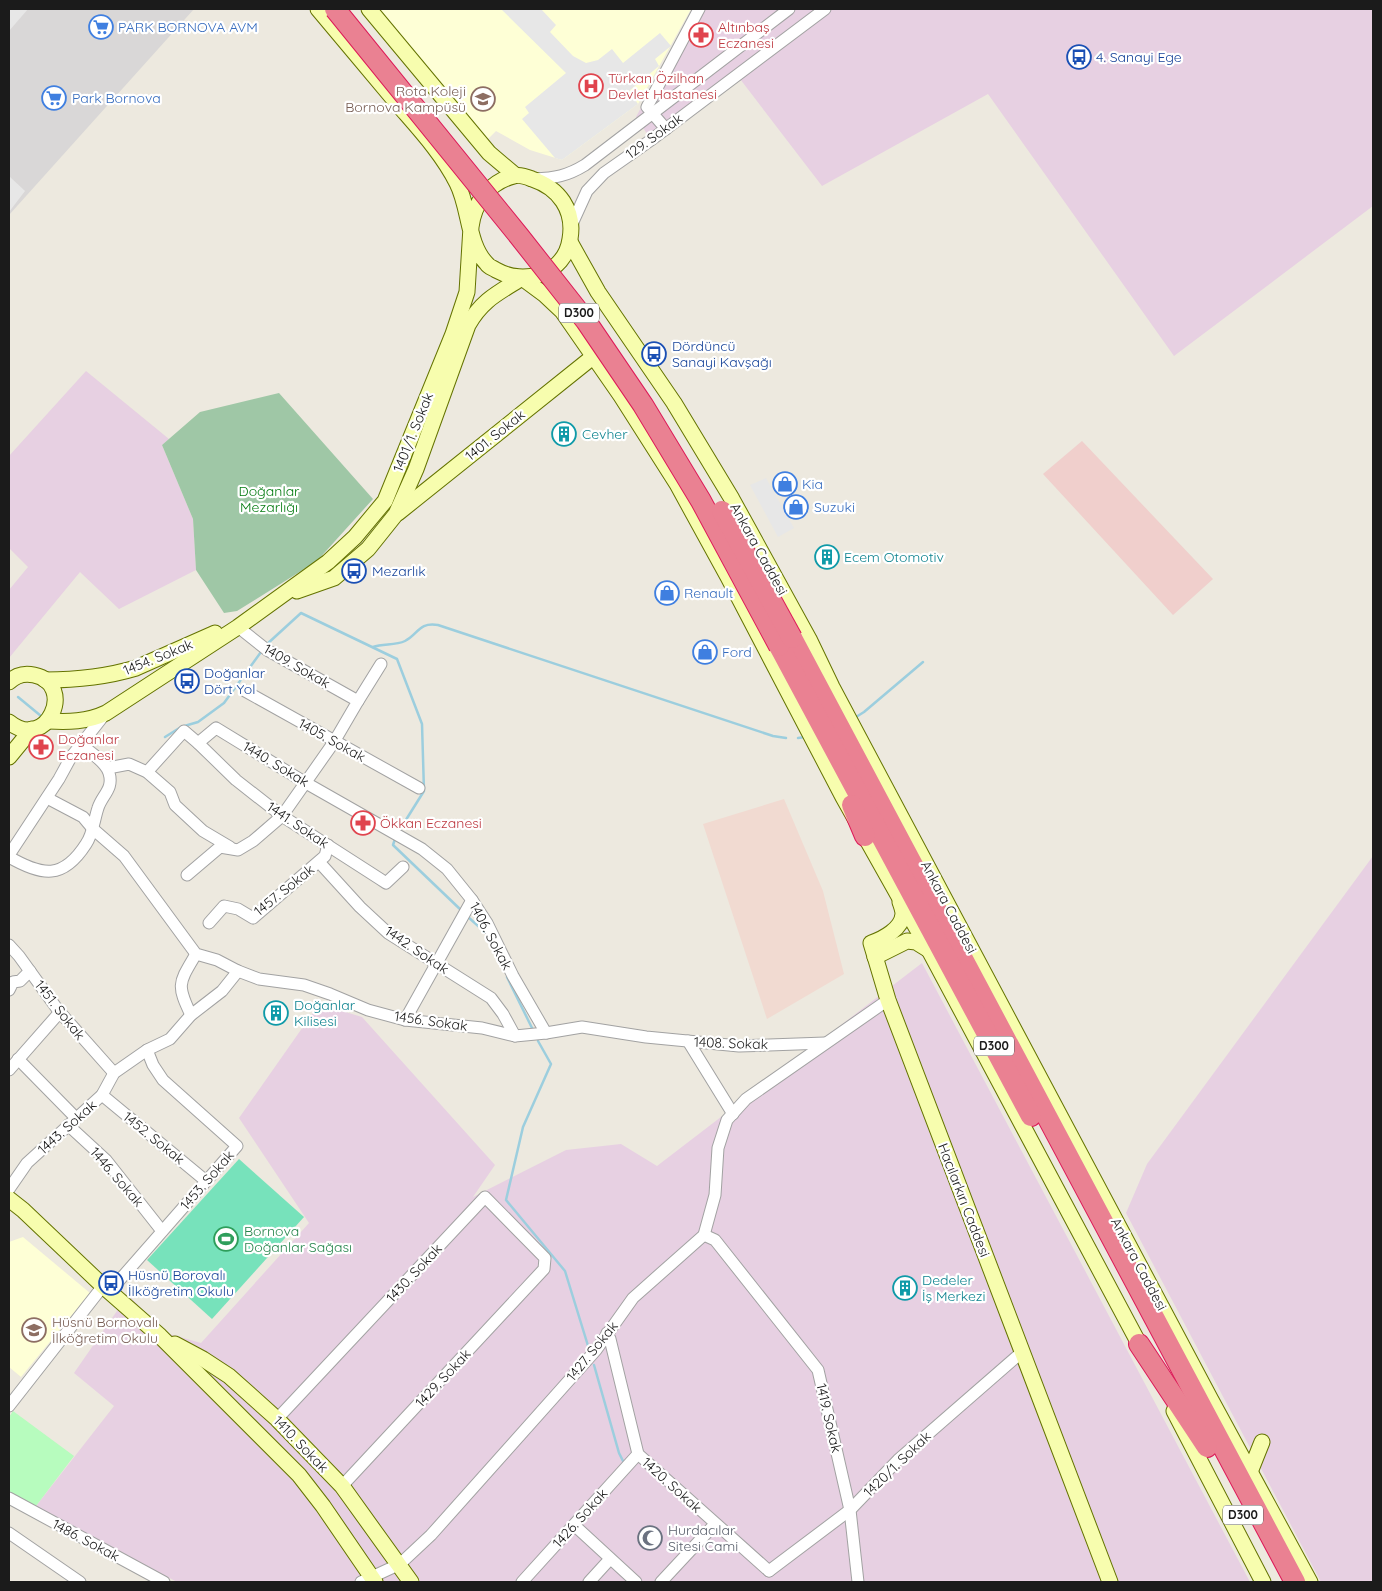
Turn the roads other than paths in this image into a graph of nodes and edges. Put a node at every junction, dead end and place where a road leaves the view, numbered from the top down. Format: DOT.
graph roads {
  1 [pos="318,9"];
  2 [pos="335,9"];
  3 [pos="350,9"];
  4 [pos="369,9"];
  5 [pos="699,9"];
  6 [pos="789,9"];
  7 [pos="825,9"];
  8 [pos="653,114"];
  9 [pos="666,128"];
  10 [pos="515,175"];
  11 [pos="533,179"];
  12 [pos="572,224"];
  13 [pos="471,227"];
  14 [pos="570,242"];
  15 [pos="522,278"];
  16 [pos="594,356"];
  17 [pos="396,514"];
  18 [pos="281,596"];
  19 [pos="238,627"];
  20 [pos="786,642"];
  21 [pos="381,664"];
  22 [pos="45,680"];
  23 [pos="9,682"];
  24 [pos="832,686"];
  25 [pos="245,691"];
  26 [pos="358,701"];
  27 [pos="813,708"];
  28 [pos="106,713"];
  29 [pos="48,721"];
  30 [pos="9,722"];
  31 [pos="32,729"];
  32 [pos="334,742"];
  33 [pos="198,743"];
  34 [pos="80,744"];
  35 [pos="9,757"];
  36 [pos="108,768"];
  37 [pos="862,769"];
  38 [pos="147,772"];
  39 [pos="306,783"];
  40 [pos="419,788"];
  41 [pos="47,798"];
  42 [pos="282,816"];
  43 [pos="93,829"];
  44 [pos="865,836"];
  45 [pos="328,845"];
  46 [pos="422,849"];
  47 [pos="238,850"];
  48 [pos="9,856"];
  49 [pos="319,862"];
  50 [pos="403,867"];
  51 [pos="187,876"];
  52 [pos="898,895"];
  53 [pos="472,900"];
  54 [pos="209,923"];
  55 [pos="9,945"];
  56 [pos="873,950"];
  57 [pos="929,950"];
  58 [pos="196,954"];
  59 [pos="437,963"];
  60 [pos="30,971"];
  61 [pos="238,971"];
  62 [pos="9,990"];
  63 [pos="888,1000"];
  64 [pos="60,1012"];
  65 [pos="191,1015"];
  66 [pos="405,1020"];
  67 [pos="546,1033"];
  68 [pos="515,1036"];
  69 [pos="688,1041"];
  70 [pos="826,1043"];
  71 [pos="147,1050"];
  72 [pos="18,1059"];
  73 [pos="9,1070"];
  74 [pos="114,1074"];
  75 [pos="102,1095"];
  76 [pos="733,1114"];
  77 [pos="72,1121"];
  78 [pos="1050,1122"];
  79 [pos="206,1181"];
  80 [pos="9,1188"];
  81 [pos="9,1199"];
  82 [pos="162,1231"];
  83 [pos="704,1235"];
  84 [pos="1127,1240"];
  85 [pos="544,1269"];
  86 [pos="106,1288"];
  87 [pos="607,1333"];
  88 [pos="160,1336"];
  89 [pos="1139,1344"];
  90 [pos="1022,1352"];
  91 [pos="13,1393"];
  92 [pos="1211,1400"];
  93 [pos="9,1406"];
  94 [pos="1231,1409"];
  95 [pos="277,1419"];
  96 [pos="1262,1442"];
  97 [pos="1207,1447"];
  98 [pos="638,1454"];
  99 [pos="1250,1472"];
  100 [pos="342,1486"];
  101 [pos="9,1498"];
  102 [pos="850,1510"];
  103 [pos="715,1524"];
  104 [pos="574,1525"];
  105 [pos="9,1534"];
  106 [pos="610,1558"];
  107 [pos="400,1564"];
  108 [pos="768,1576"];
  109 [pos="369,1580"];
  110 [pos="80,1582"];
  111 [pos="164,1582"];
  112 [pos="411,1582"];
  113 [pos="522,1582"];
  114 [pos="589,1582"];
  115 [pos="636,1582"];
  116 [pos="661,1582"];
  117 [pos="858,1582"];
  118 [pos="1110,1582"];
  119 [pos="1263,1582"];
  120 [pos="1280,1582"];
  121 [pos="1295,1582"];
  122 [pos="1310,1582"];
  1 -- 13 [label="main road"];
  2 -- 20 [label="highway, Ankara Caddesi / D300, bridge"];
  3 -- 20 [label="highway, Ankara Caddesi / D300, bridge"];
  4 -- 10 [label="main road"];
  5 -- 8 [label="street"];
  6 -- 8 [label="street, 129. Sokak"];
  7 -- 9 [label="street, 129. Sokak"];
  8 -- 9 [label="street"];
  8 -- 11 [label="street, 129. Sokak"];
  9 -- 12 [label="street, 129. Sokak"];
  10 -- 11 [label="main road"];
  10 -- 13 [label="main road"];
  11 -- 12 [label="main road"];
  12 -- 14 [label="main road"];
  13 -- 15 [label="main road"];
  13 -- 18 [label="main road, 1401/1. Sokak"];
  14 -- 15 [label="main road"];
  14 -- 24 [label="main road, Ankara Caddesi"];
  15 -- 16 [label="main road"];
  15 -- 17 [label="main road, 1401/1. Sokak"];
  16 -- 17 [label="main road, 1401. Sokak"];
  16 -- 44 [label="main road"];
  17 -- 18 [label="main road, 1401/1. Sokak"];
  18 -- 19 [label="main road, 1401/1. Sokak"];
  19 -- 22 [label="main road, 1454. Sokak"];
  19 -- 26 [label="street, 1409. Sokak"];
  19 -- 28 [label="main road, 1401/1. Sokak"];
  20 -- 27 [label="highway, Ankara Caddesi / D300"];
  20 -- 37 [label="highway, Ankara Caddesi / D300"];
  21 -- 26 [label="street"];
  22 -- 23 [label="main road, 1454. Sokak"];
  22 -- 29 [label="main road"];
  24 -- 37 [label="highway"];
  24 -- 84 [label="main road, Ankara Caddesi"];
  25 -- 32 [label="street, 1405. Sokak"];
  26 -- 32 [label="street"];
  27 -- 44 [label="highway"];
  27 -- 97 [label="highway, Ankara Caddesi / D300"];
  28 -- 29 [label="main road"];
  28 -- 34 [label="street, 1401/1. Sokak"];
  29 -- 31 [label="main road"];
  30 -- 31 [label="main road"];
  31 -- 35 [label="main road"];
  32 -- 39 [label="street"];
  32 -- 40 [label="street, 1405. Sokak"];
  33 -- 38 [label="street"];
  33 -- 39 [label="street, 1440. Sokak"];
  33 -- 42 [label="street, 1441. Sokak"];
  34 -- 36 [label="street"];
  34 -- 41 [label="street, 1401/1. Sokak"];
  36 -- 38 [label="street"];
  36 -- 43 [label="street"];
  37 -- 78 [label="highway, Ankara Caddesi / D300"];
  38 -- 47 [label="street"];
  39 -- 42 [label="street"];
  39 -- 46 [label="street, 1440. Sokak"];
  41 -- 43 [label="street"];
  41 -- 48 [label="street, 1401/1. Sokak"];
  42 -- 45 [label="street, 1441. Sokak"];
  42 -- 47 [label="street"];
  43 -- 48 [label="street"];
  43 -- 58 [label="street"];
  44 -- 52 [label="main road"];
  45 -- 49 [label="street, 1457. Sokak"];
  45 -- 50 [label="street, 1441. Sokak"];
  46 -- 53 [label="street, 1406. Sokak"];
  47 -- 51 [label="street"];
  49 -- 54 [label="street, 1457. Sokak"];
  49 -- 59 [label="street, 1442. Sokak"];
  52 -- 56 [label="main road"];
  52 -- 57 [label="main road"];
  53 -- 59 [label="street"];
  53 -- 67 [label="street, 1406. Sokak"];
  55 -- 60 [label="street, 1451. Sokak"];
  56 -- 57 [label="main road"];
  56 -- 63 [label="main road, Hacılarkırı Caddesi"];
  57 -- 89 [label="main road"];
  58 -- 61 [label="street, 1456. Sokak"];
  58 -- 65 [label="street"];
  59 -- 66 [label="street"];
  59 -- 68 [label="street, 1442. Sokak"];
  60 -- 62 [label="street"];
  60 -- 64 [label="street, 1451. Sokak"];
  61 -- 65 [label="street, 1443. Sokak"];
  61 -- 66 [label="street, 1456. Sokak"];
  63 -- 70 [label="street"];
  63 -- 90 [label="main road, Hacılarkırı Caddesi"];
  64 -- 72 [label="street"];
  64 -- 74 [label="street, 1451. Sokak"];
  65 -- 71 [label="street, 1443. Sokak"];
  66 -- 68 [label="street, 1456. Sokak"];
  67 -- 68 [label="street, 1456. Sokak"];
  67 -- 69 [label="street, 1456. Sokak"];
  69 -- 70 [label="street, 1408. Sokak"];
  69 -- 76 [label="street, 1408. Sokak"];
  70 -- 76 [label="street"];
  71 -- 74 [label="street, 1443. Sokak"];
  71 -- 79 [label="street, 1453. Sokak"];
  72 -- 73 [label="street"];
  72 -- 77 [label="street, 1446. Sokak"];
  74 -- 75 [label="street, 1443. Sokak"];
  75 -- 77 [label="street, 1443. Sokak"];
  75 -- 79 [label="street, 1452. Sokak"];
  76 -- 83 [label="street"];
  77 -- 80 [label="street, 1443. Sokak"];
  77 -- 82 [label="street, 1446. Sokak"];
  78 -- 84 [label="highway"];
  78 -- 121 [label="highway, Ankara Caddesi / D300"];
  79 -- 82 [label="street, 1453. Sokak"];
  81 -- 86 [label="main road, 1410. Sokak"];
  82 -- 86 [label="street, 1453. Sokak"];
  83 -- 87 [label="street, 1427. Sokak"];
  83 -- 102 [label="street, 1419. Sokak"];
  84 -- 92 [label="main road, Ankara Caddesi"];
  85 -- 95 [label="street, 1430. Sokak"];
  85 -- 100 [label="street, 1429. Sokak"];
  86 -- 88 [label="main road, 1410. Sokak"];
  86 -- 91 [label="street"];
  87 -- 98 [label="street, 1420. Sokak"];
  87 -- 107 [label="street, 1427. Sokak"];
  88 -- 95 [label="main road, 1410. Sokak"];
  88 -- 109 [label="main road, 1410. Sokak"];
  89 -- 97 [label="highway"];
  89 -- 119 [label="main road"];
  90 -- 102 [label="street, 1420/1. Sokak"];
  90 -- 118 [label="main road, Hacılarkırı Caddesi"];
  91 -- 93 [label="street"];
  92 -- 94 [label="main road"];
  92 -- 99 [label="main road, Ankara Caddesi"];
  95 -- 100 [label="main road, 1410. Sokak"];
  96 -- 99 [label="main road"];
  97 -- 120 [label="highway, Ankara Caddesi / D300"];
  98 -- 103 [label="street, 1420. Sokak"];
  98 -- 104 [label="street, 1426. Sokak"];
  99 -- 122 [label="main road, Ankara Caddesi"];
  100 -- 107 [label="main road, 1410. Sokak"];
  101 -- 111 [label="street, 1486. Sokak"];
  102 -- 108 [label="street, 1420/1. Sokak"];
  102 -- 117 [label="street, 1419. Sokak"];
  103 -- 108 [label="street, 1420. Sokak"];
  103 -- 116 [label="street"];
  104 -- 106 [label="street"];
  104 -- 113 [label="street, 1426. Sokak"];
  105 -- 110 [label="street"];
  106 -- 114 [label="street"];
  106 -- 115 [label="street"];
  107 -- 109 [label="street"];
  107 -- 112 [label="main road, 1410. Sokak"];
}
